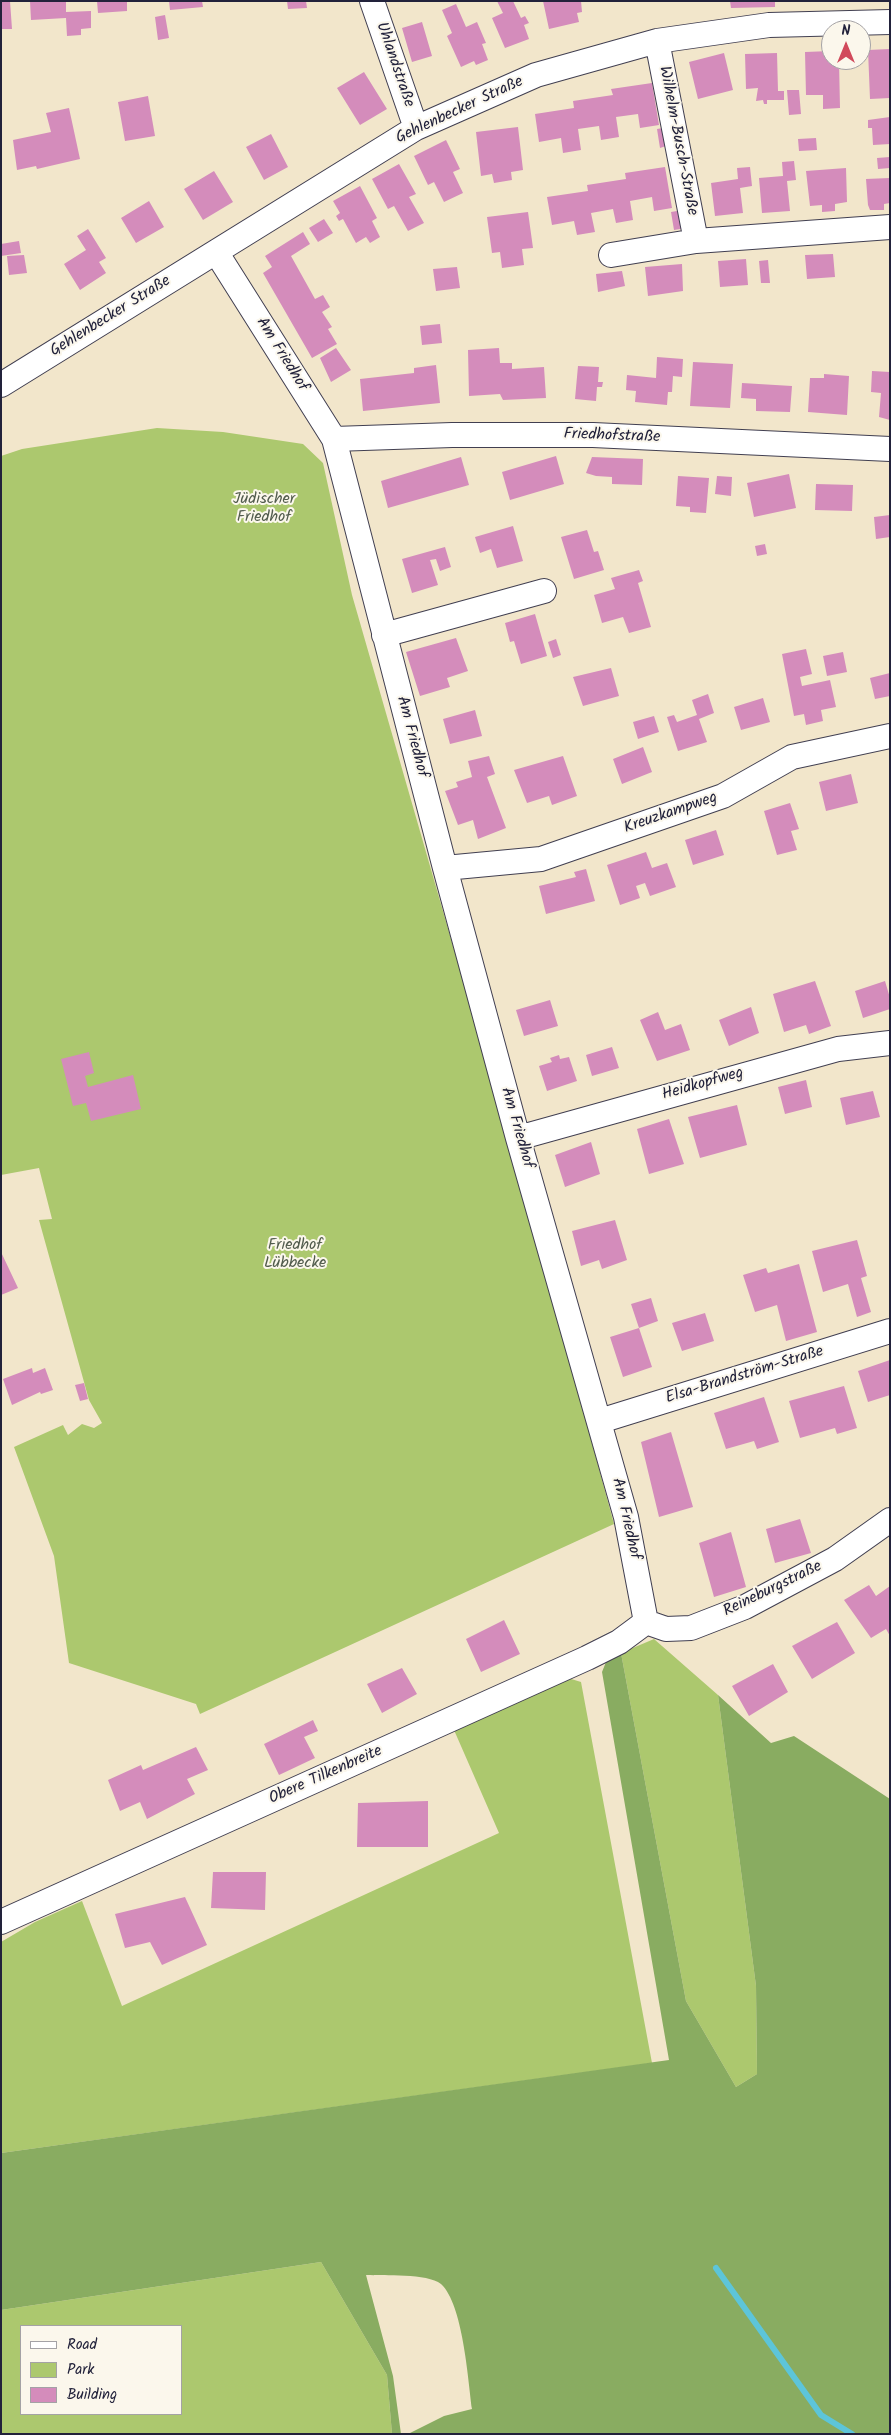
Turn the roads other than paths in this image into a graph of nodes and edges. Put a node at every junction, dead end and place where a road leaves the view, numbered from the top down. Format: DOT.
graph roads {
  1 [pos="372,1"];
  2 [pos="890,22"];
  3 [pos="657,41"];
  4 [pos="416,128"];
  5 [pos="890,227"];
  6 [pos="696,242"];
  7 [pos="216,252"];
  8 [pos="611,255"];
  9 [pos="1,384"];
  10 [pos="334,439"];
  11 [pos="890,449"];
  12 [pos="544,591"];
  13 [pos="384,635"];
  14 [pos="890,736"];
  15 [pos="445,868"];
  16 [pos="890,1043"];
  17 [pos="518,1138"];
  18 [pos="890,1331"];
  19 [pos="600,1421"];
  20 [pos="890,1520"];
  21 [pos="646,1622"];
  22 [pos="1,1922"];
  1 -- 4 [label="street, Uhlandstraße"];
  2 -- 3 [label="street, Gehlenbecker Straße"];
  3 -- 4 [label="street, Gehlenbecker Straße"];
  3 -- 6 [label="street, Wilhelm-Busch-Straße"];
  4 -- 7 [label="street, Gehlenbecker Straße"];
  5 -- 6 [label="street"];
  6 -- 8 [label="street"];
  7 -- 9 [label="street, Gehlenbecker Straße"];
  7 -- 10 [label="street, Am Friedhof"];
  10 -- 11 [label="street, Friedhofstraße"];
  10 -- 13 [label="street, Am Friedhof"];
  12 -- 13 [label="street"];
  13 -- 15 [label="street, Am Friedhof"];
  14 -- 15 [label="street, Kreuzkampweg"];
  15 -- 17 [label="street, Am Friedhof"];
  16 -- 17 [label="street, Heidkopfweg"];
  17 -- 19 [label="street, Am Friedhof"];
  18 -- 19 [label="street, Elsa-Brandström-Straße"];
  19 -- 21 [label="street, Am Friedhof"];
  20 -- 21 [label="street, Reineburgstraße"];
  21 -- 22 [label="street, Obere Tilkenbreite"];
}
